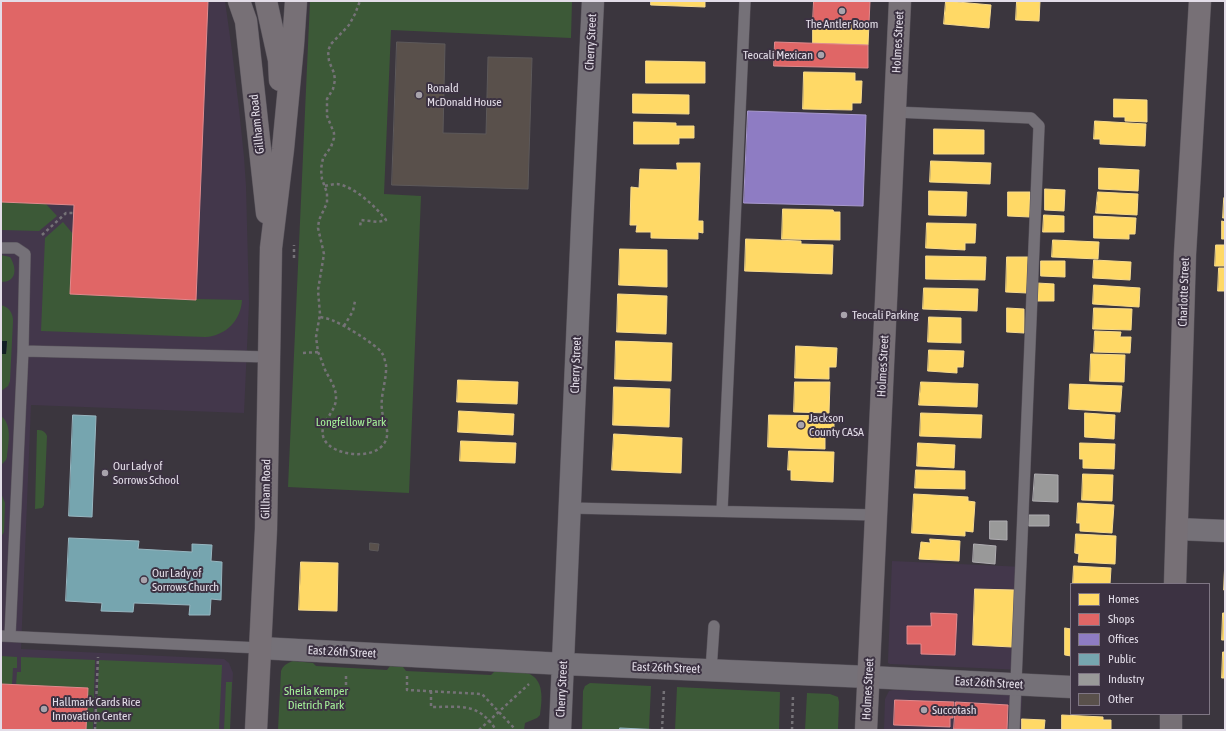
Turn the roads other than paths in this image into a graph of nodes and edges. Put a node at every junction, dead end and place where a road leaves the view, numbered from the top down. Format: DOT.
graph roads {
  1 [pos="266,1"];
  2 [pos="296,1"];
  3 [pos="593,1"];
  4 [pos="745,1"];
  5 [pos="900,1"];
  6 [pos="1200,1"];
  7 [pos="245,8"];
  8 [pos="895,112"];
  9 [pos="284,149"];
  10 [pos="1,248"];
  11 [pos="271,248"];
  12 [pos="23,351"];
  13 [pos="270,357"];
  14 [pos="570,508"];
  15 [pos="722,511"];
  16 [pos="876,515"];
  17 [pos="1177,529"];
  18 [pos="1225,531"];
  19 [pos="1175,583"];
  20 [pos="714,626"];
  21 [pos="6,636"];
  22 [pos="260,648"];
  23 [pos="564,664"];
  24 [pos="711,670"];
  25 [pos="869,677"];
  26 [pos="1016,685"];
  27 [pos="1070,687"];
  28 [pos="1171,715"];
  29 [pos="256,730"];
  30 [pos="560,730"];
  31 [pos="866,730"];
  32 [pos="1014,730"];
  33 [pos="1171,730"];
  1 -- 9 [label="street, Gillham Road"];
  2 -- 9 [label="street, Gillham Road"];
  3 -- 14 [label="street, Cherry Street"];
  4 -- 15 [label="lane"];
  5 -- 8 [label="street, Holmes Street"];
  6 -- 17 [label="street, Charlotte Street"];
  7 -- 11 [label="street, Gillham Road"];
  8 -- 16 [label="street, Holmes Street"];
  8 -- 26 [label="lane"];
  9 -- 11 [label="street, Gillham Road"];
  10 -- 12 [label="lane"];
  11 -- 13 [label="street, Gillham Road"];
  12 -- 13 [label="lane"];
  12 -- 21 [label="lane"];
  13 -- 22 [label="street, Gillham Road"];
  14 -- 15 [label="lane"];
  14 -- 23 [label="street, Cherry Street"];
  15 -- 16 [label="lane"];
  16 -- 25 [label="street, Holmes Street"];
  17 -- 18 [label="street"];
  17 -- 19 [label="street, Charlotte Street"];
  20 -- 24 [label="lane"];
  21 -- 22 [label="lane"];
  22 -- 23 [label="street, East 26th Street"];
  22 -- 29 [label="street, Gillham Road"];
  23 -- 24 [label="street, East 26th Street"];
  23 -- 30 [label="street, Cherry Street"];
  24 -- 25 [label="street, East 26th Street"];
  25 -- 26 [label="street, East 26th Street"];
  25 -- 31 [label="street, Holmes Street"];
  26 -- 27 [label="street, East 26th Street"];
  26 -- 32 [label="lane"];
  28 -- 33 [label="street"];
}
